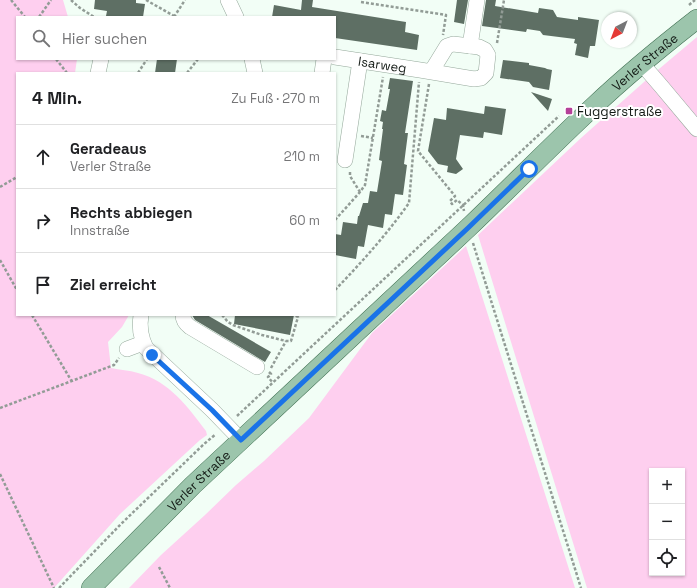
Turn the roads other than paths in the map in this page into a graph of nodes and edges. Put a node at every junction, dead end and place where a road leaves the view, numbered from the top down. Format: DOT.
graph roads {
  1 [pos="228,0"];
  2 [pos="477,0"];
  3 [pos="691,13"];
  4 [pos="236,16"];
  5 [pos="470,46"];
  6 [pos="336,57"];
  7 [pos="101,60"];
  8 [pos="252,60"];
  9 [pos="324,60"];
  10 [pos="360,61"];
  11 [pos="642,64"];
  12 [pos="98,72"];
  13 [pos="255,72"];
  14 [pos="322,72"];
  15 [pos="425,75"];
  16 [pos="697,129"];
  17 [pos="342,132"];
  18 [pos="345,160"];
  19 [pos="141,316"];
  20 [pos="183,316"];
  21 [pos="143,343"];
  22 [pos="127,349"];
  23 [pos="263,369"];
  24 [pos="241,440"];
  25 [pos="91,588"];
  1 -- 4 [label="street"];
  2 -- 5 [label="street"];
  3 -- 11 [label="main road, Verler Straße"];
  5 -- 15 [label="street, Isarweg"];
  5 -- 15 [label="street, Isarweg"];
  6 -- 10 [label="street, Isarweg"];
  7 -- 12 [label="street"];
  8 -- 13 [label="street"];
  9 -- 14 [label="street"];
  10 -- 15 [label="street, Isarweg"];
  10 -- 17 [label="street"];
  11 -- 16 [label="street"];
  11 -- 24 [label="main road, Verler Straße"];
  17 -- 18 [label="street"];
  19 -- 21 [label="street"];
  20 -- 23 [label="street"];
  21 -- 22 [label="street"];
  21 -- 24 [label="street"];
  24 -- 25 [label="main road, Verler Straße"];
}
